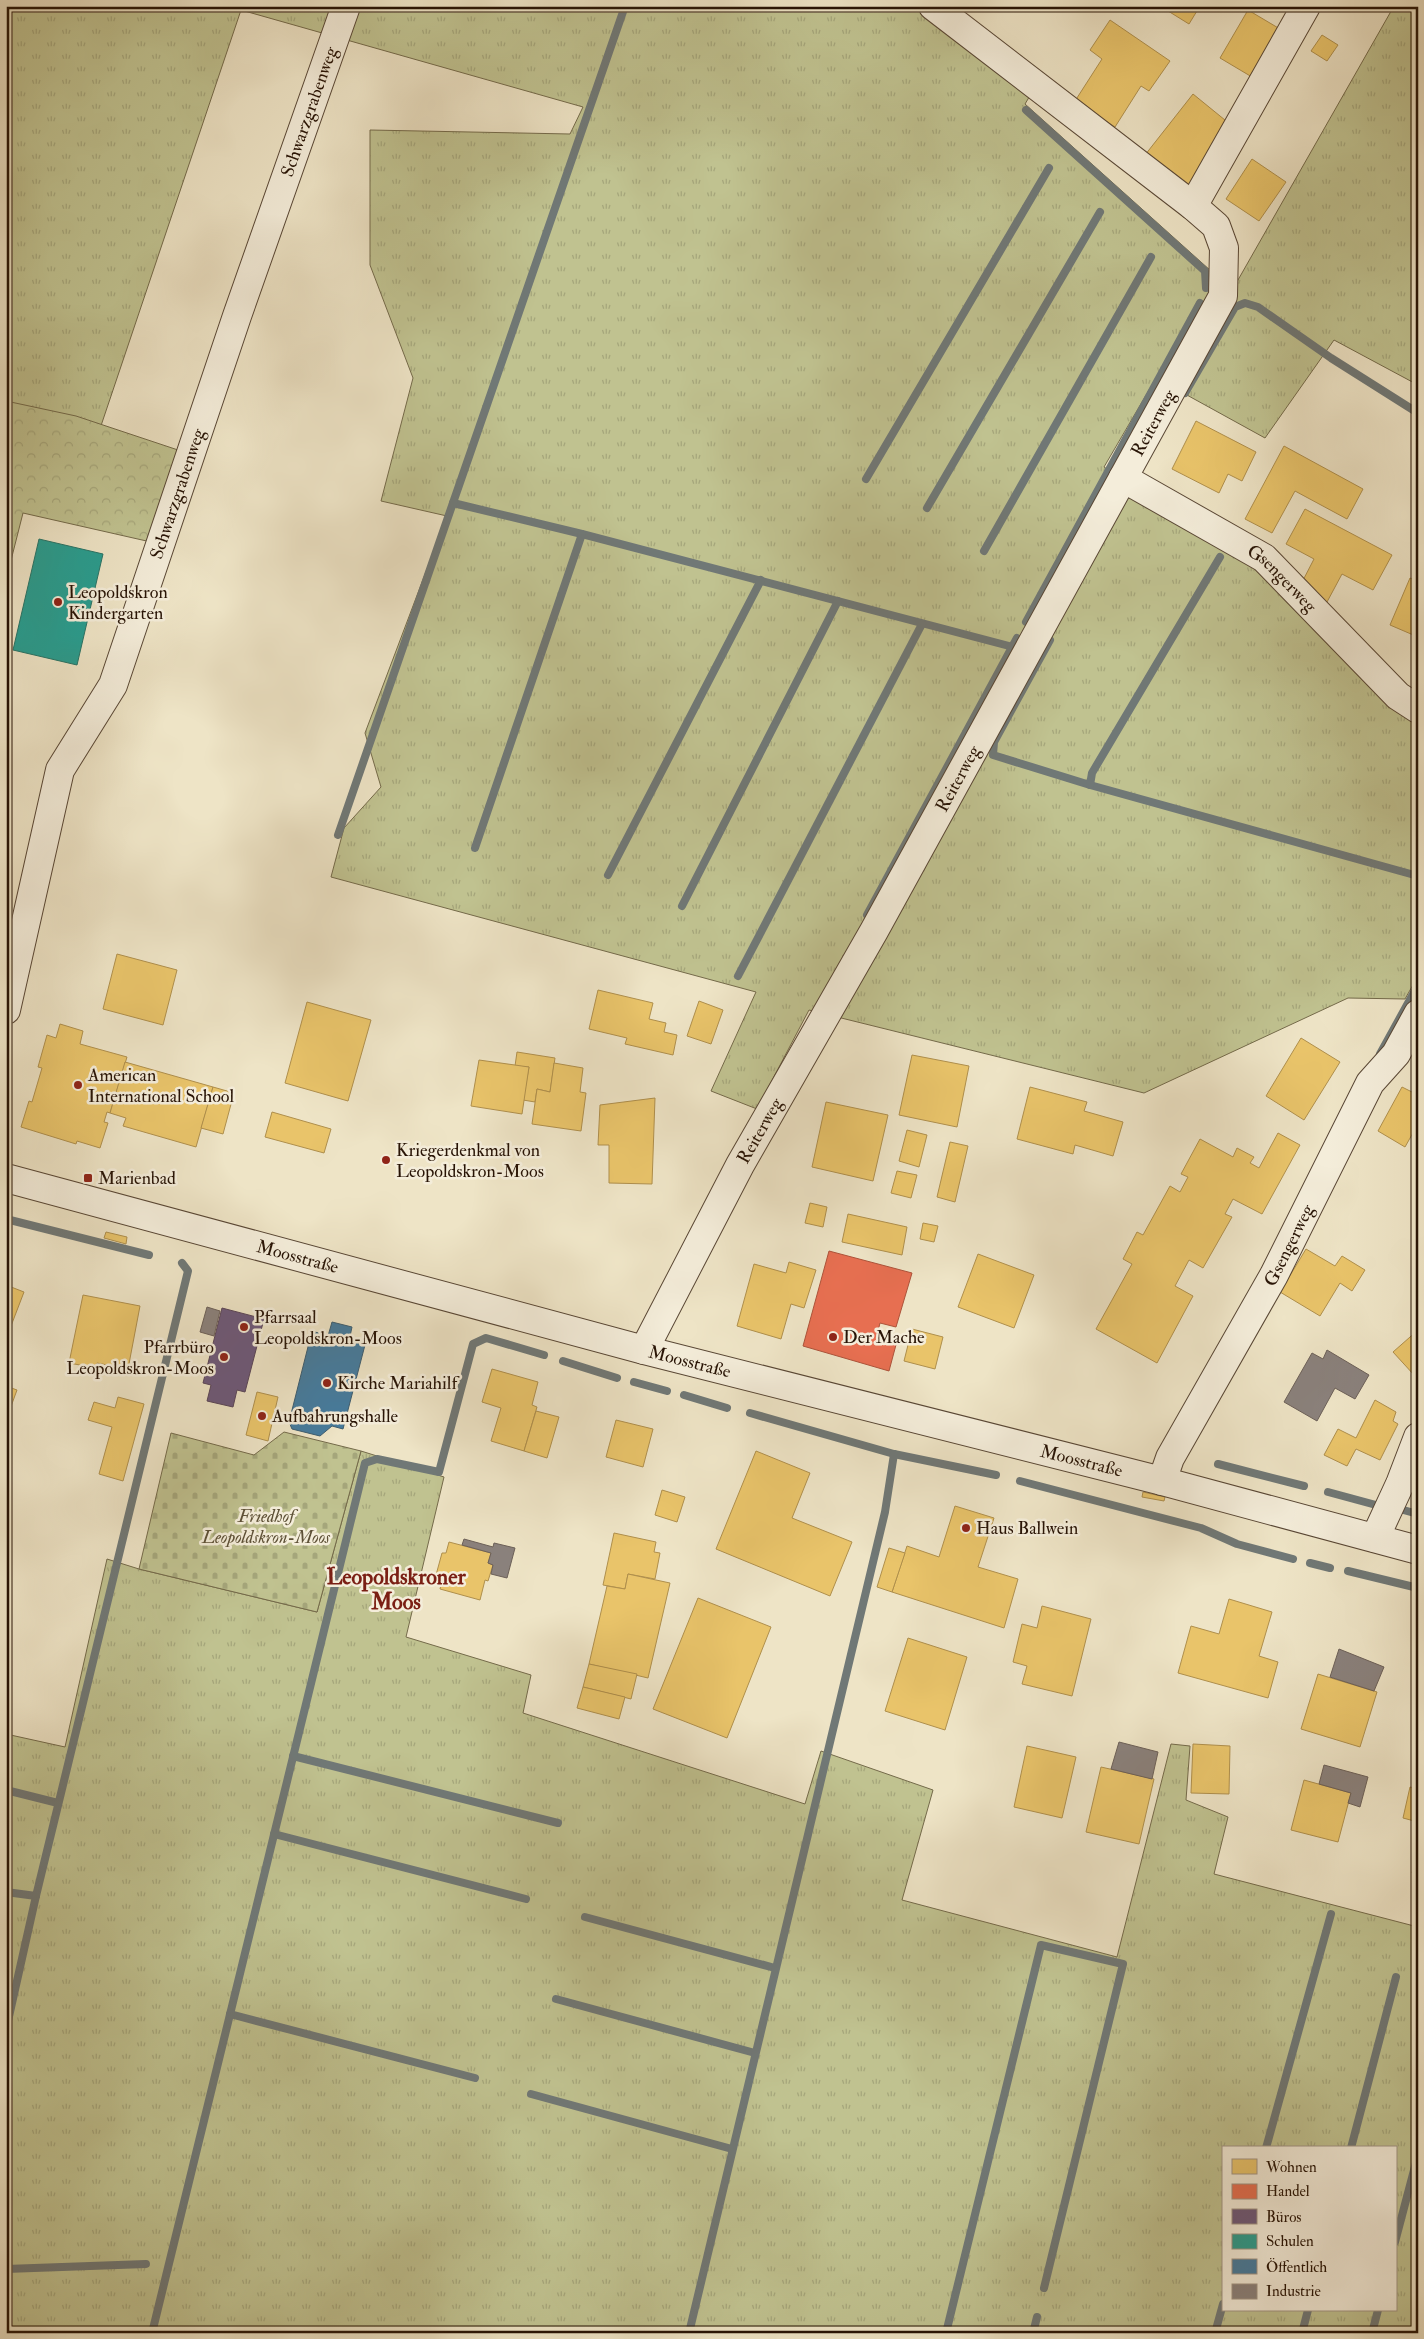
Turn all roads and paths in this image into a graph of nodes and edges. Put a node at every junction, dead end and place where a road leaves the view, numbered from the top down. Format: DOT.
graph roads {
  1 [pos="346,6"];
  2 [pos="933,6"];
  3 [pos="1306,6"];
  4 [pos="1193,206"];
  5 [pos="1123,478"];
  6 [pos="1418,709"];
  7 [pos="6,1010"];
  8 [pos="1418,1014"];
  9 [pos="6,1178"];
  10 [pos="644,1350"];
  11 [pos="1418,1437"];
  12 [pos="1162,1481"];
  13 [pos="1375,1538"];
  14 [pos="1418,1550"];
  1 -- 7 [label="street, Schwarzgrabenweg"];
  2 -- 4 [label="street, Reiterweg"];
  3 -- 4 [label="street"];
  4 -- 5 [label="street, Reiterweg"];
  5 -- 6 [label="street, Gsengerweg"];
  5 -- 10 [label="street, Reiterweg"];
  8 -- 12 [label="street, Gsengerweg"];
  9 -- 10 [label="street, Moosstraße"];
  10 -- 12 [label="street, Moosstraße"];
  11 -- 13 [label="street"];
  12 -- 13 [label="street, Moosstraße"];
  13 -- 14 [label="street, Moosstraße"];
}
